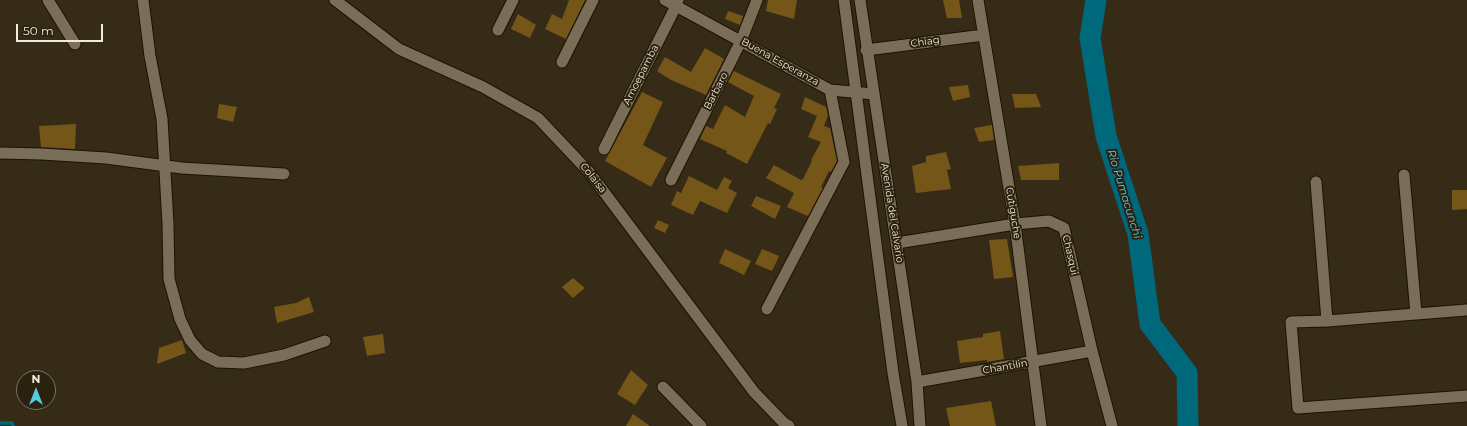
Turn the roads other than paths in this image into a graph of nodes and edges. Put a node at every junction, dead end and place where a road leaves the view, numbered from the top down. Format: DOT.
graph roads {
  1 [pos="48,0"];
  2 [pos="143,0"];
  3 [pos="335,0"];
  4 [pos="513,0"];
  5 [pos="593,0"];
  6 [pos="665,0"];
  7 [pos="757,0"];
  8 [pos="844,0"];
  9 [pos="860,0"];
  10 [pos="978,0"];
  11 [pos="677,3"];
  12 [pos="498,30"];
  13 [pos="984,35"];
  14 [pos="741,41"];
  15 [pos="75,44"];
  16 [pos="866,50"];
  17 [pos="562,62"];
  18 [pos="830,90"];
  19 [pos="856,93"];
  20 [pos="874,94"];
  21 [pos="604,150"];
  22 [pos="0,153"];
  23 [pos="164,167"];
  24 [pos="284,174"];
  25 [pos="1404,174"];
  26 [pos="671,180"];
  27 [pos="1316,182"];
  28 [pos="1015,224"];
  29 [pos="897,243"];
  30 [pos="767,309"];
  31 [pos="1467,310"];
  32 [pos="1416,314"];
  33 [pos="1327,321"];
  34 [pos="326,341"];
  35 [pos="1092,351"];
  36 [pos="1032,362"];
  37 [pos="917,382"];
  38 [pos="663,386"];
  39 [pos="1467,396"];
  40 [pos="784,425"];
  41 [pos="701,426"];
  42 [pos="902,426"];
  43 [pos="920,426"];
  44 [pos="1041,426"];
  45 [pos="1112,426"];
  1 -- 15 [label="street"];
  2 -- 23 [label="street"];
  3 -- 40 [label="street, Colaisa"];
  4 -- 12 [label="street"];
  5 -- 17 [label="street"];
  6 -- 11 [label="street, Buena Esperanza"];
  7 -- 14 [label="street, Barbaro"];
  8 -- 19 [label="street, Avenida del Calvario"];
  9 -- 16 [label="street, Avenida del Calvario"];
  10 -- 13 [label="street, Cutiguche"];
  11 -- 14 [label="street, Buena Esperanza"];
  11 -- 21 [label="street, Amoepamba"];
  13 -- 16 [label="street, Chiag"];
  13 -- 28 [label="street, Cutiguche"];
  14 -- 18 [label="street, Buena Esperanza"];
  14 -- 26 [label="street, Barbaro"];
  16 -- 20 [label="street, Avenida del Calvario"];
  18 -- 19 [label="street"];
  18 -- 30 [label="street, Buena Esperanza"];
  19 -- 20 [label="street"];
  19 -- 42 [label="street, Avenida del Calvario"];
  20 -- 29 [label="street, Avenida del Calvario"];
  22 -- 23 [label="street"];
  23 -- 24 [label="street"];
  23 -- 34 [label="street"];
  25 -- 32 [label="street"];
  27 -- 33 [label="street"];
  28 -- 29 [label="street, Chasqui"];
  28 -- 35 [label="street, Chasqui"];
  28 -- 36 [label="street, Cutiguche"];
  29 -- 37 [label="street, Avenida del Calvario"];
  31 -- 32 [label="street"];
  32 -- 33 [label="street"];
  33 -- 39 [label="street"];
  35 -- 36 [label="street, Chantilin"];
  35 -- 45 [label="street, Chasqui"];
  36 -- 37 [label="street, Chantilin"];
  36 -- 44 [label="street, Cutiguche"];
  37 -- 43 [label="street, Avenida del Calvario"];
  38 -- 41 [label="street"];
}
